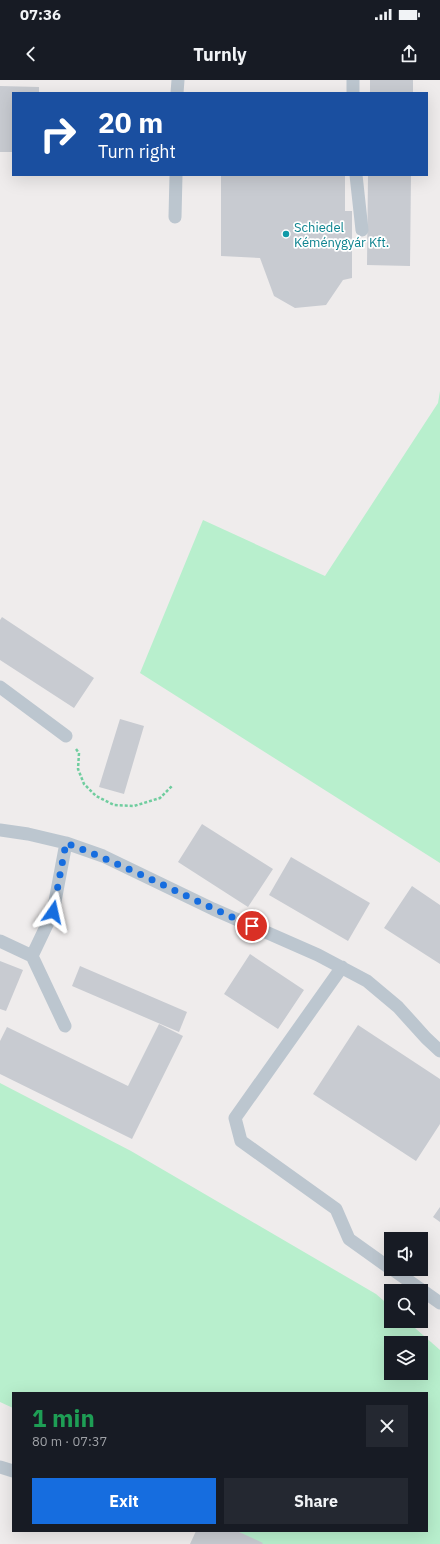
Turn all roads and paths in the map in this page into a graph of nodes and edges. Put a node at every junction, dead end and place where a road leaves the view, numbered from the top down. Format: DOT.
graph roads {
  1 [pos="178,80"];
  2 [pos="353,80"];
  3 [pos="178,92"];
  4 [pos="353,92"];
  5 [pos="176,176"];
  6 [pos="356,176"];
  7 [pos="176,217"];
  8 [pos="362,230"];
  9 [pos="0,687"];
  10 [pos="66,736"];
  11 [pos="172,785"];
  12 [pos="0,830"];
  13 [pos="66,843"];
  14 [pos="0,941"];
  15 [pos="32,956"];
  16 [pos="342,967"];
  17 [pos="65,1026"];
  18 [pos="440,1051"];
  19 [pos="384,1264"];
  20 [pos="401,1276"];
  21 [pos="440,1303"];
  22 [pos="0,1467"];
  23 [pos="12,1471"];
  1 -- 3 [label="lane"];
  2 -- 4 [label="lane"];
  5 -- 7 [label="lane"];
  6 -- 8 [label="lane"];
  9 -- 10 [label="lane"];
  10 -- 11 [label="path"];
  12 -- 13 [label="lane"];
  13 -- 15 [label="lane"];
  13 -- 16 [label="lane"];
  14 -- 15 [label="lane"];
  15 -- 17 [label="lane"];
  16 -- 18 [label="lane"];
  16 -- 19 [label="lane"];
  20 -- 21 [label="lane"];
  22 -- 23 [label="lane"];
}
